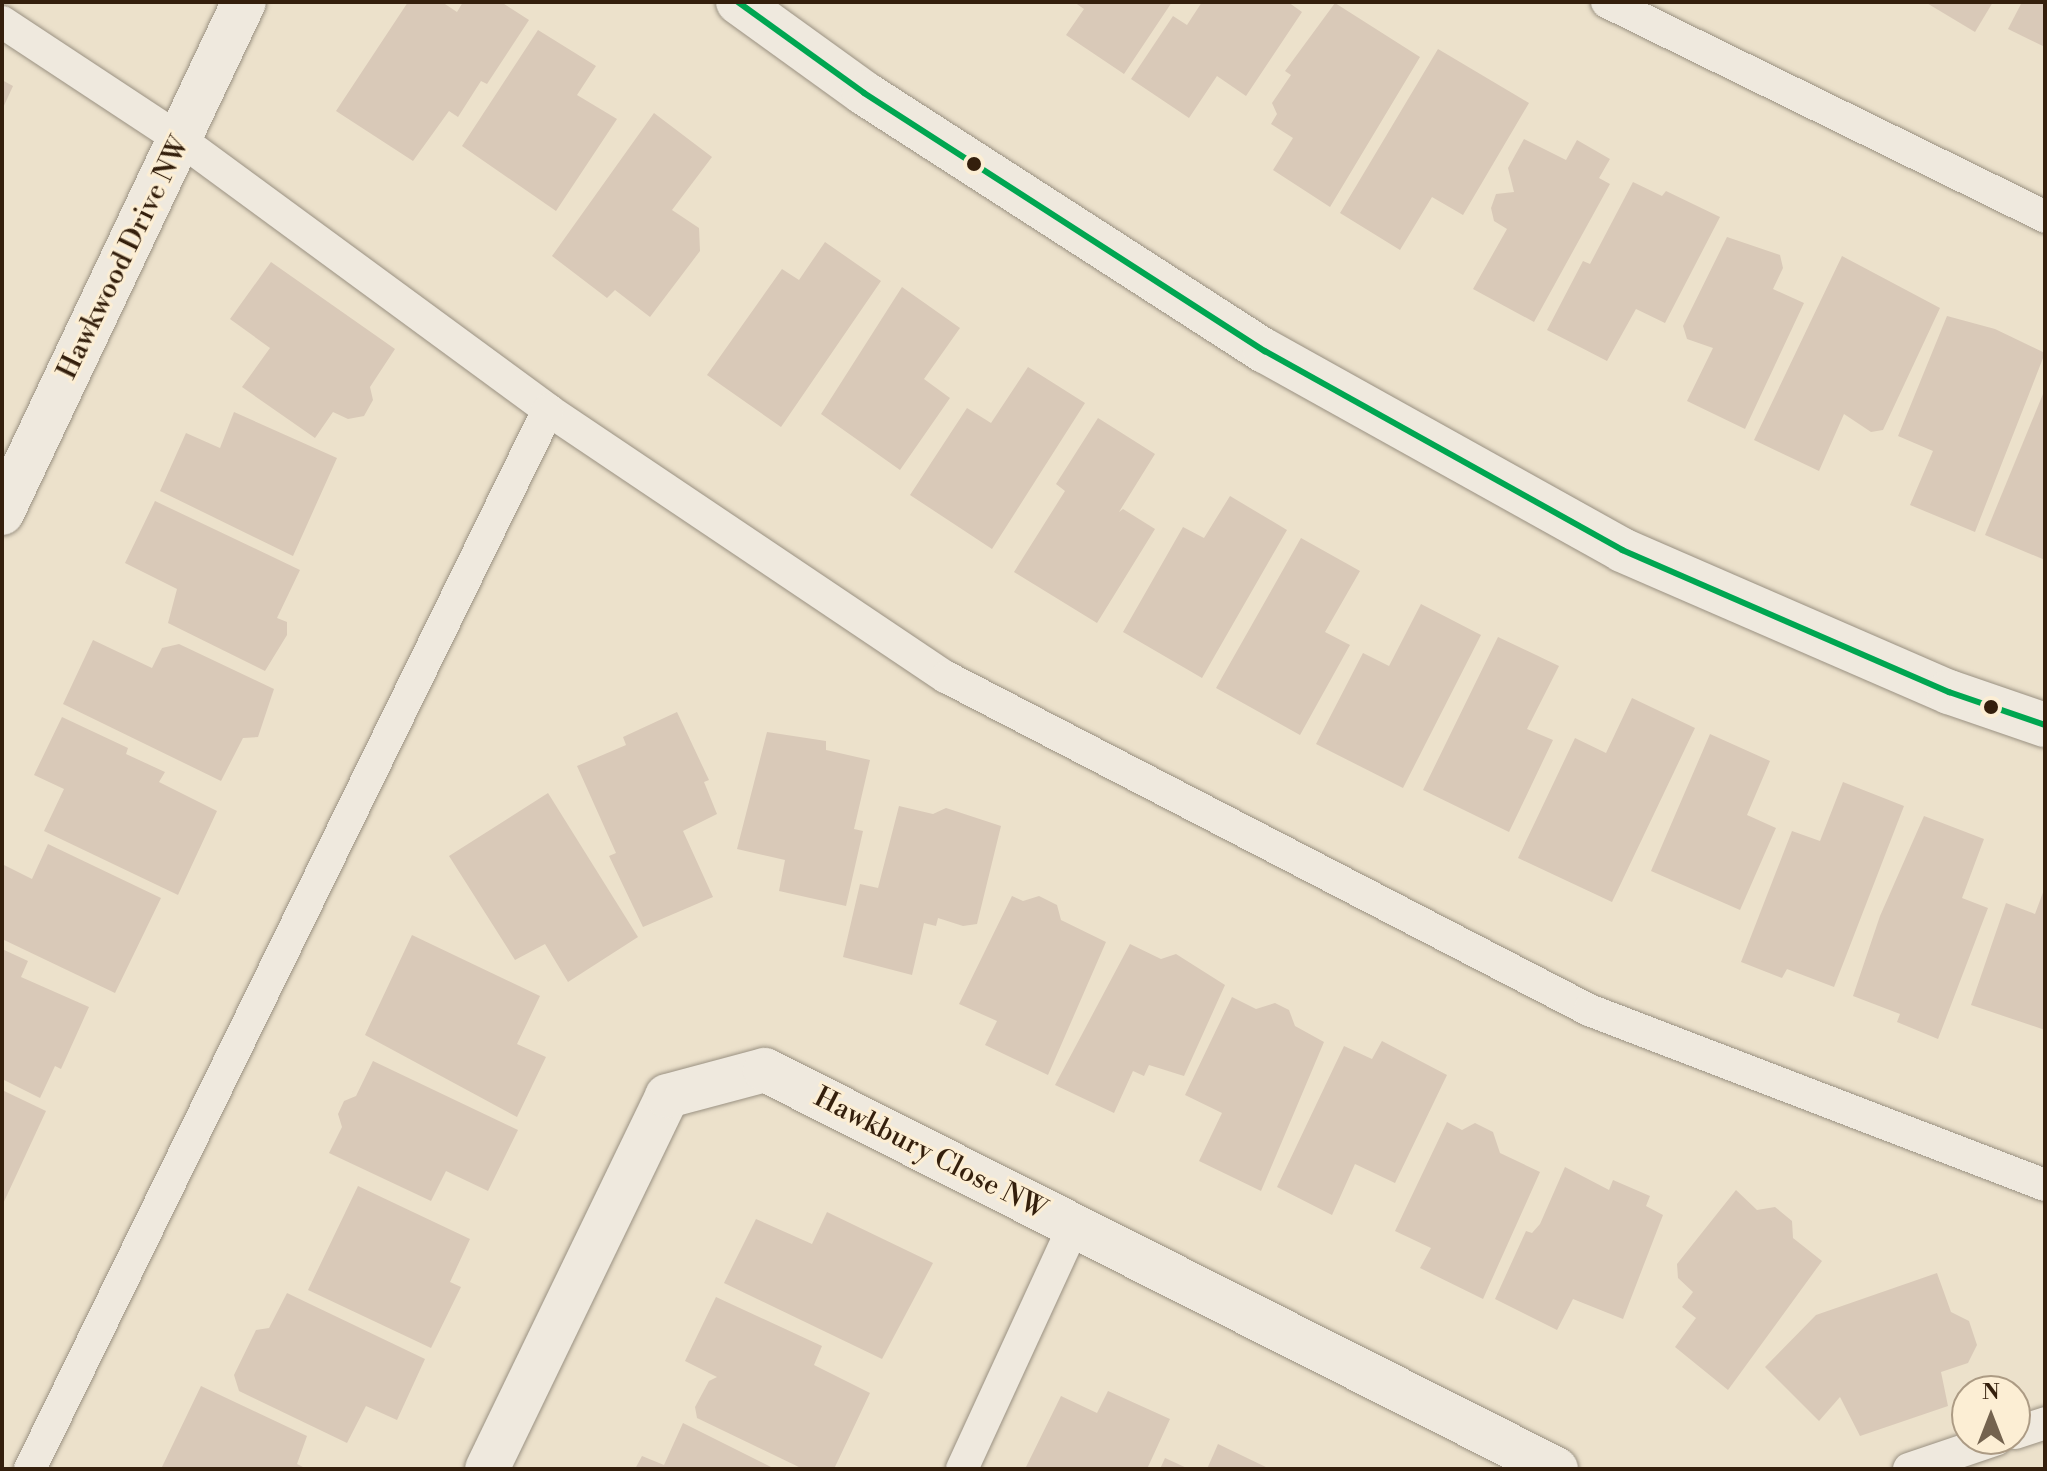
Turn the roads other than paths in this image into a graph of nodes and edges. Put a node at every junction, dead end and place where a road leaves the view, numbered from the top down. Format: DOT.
graph roads {
  1 [pos="244,2"];
  2 [pos="738,2"];
  3 [pos="1607,2"];
  4 [pos="2,22"];
  5 [pos="181,140"];
  6 [pos="2045,217"];
  7 [pos="548,410"];
  8 [pos="2,513"];
  9 [pos="2045,725"];
  10 [pos="2045,1185"];
  11 [pos="1073,1228"];
  12 [pos="1951,1455"];
  13 [pos="30,1469"];
  14 [pos="487,1469"];
  15 [pos="962,1469"];
  16 [pos="1556,1469"];
  17 [pos="1909,1469"];
  1 -- 5 [label="street, Hawkwood Drive NW"];
  2 -- 9 [label="street"];
  3 -- 6 [label="lane"];
  4 -- 5 [label="lane"];
  5 -- 7 [label="lane"];
  5 -- 8 [label="street, Hawkwood Drive NW"];
  7 -- 10 [label="lane"];
  7 -- 13 [label="lane"];
  11 -- 14 [label="street, Hawkbury Close NW"];
  11 -- 15 [label="lane"];
  11 -- 16 [label="street, Hawkbury Close NW"];
  12 -- 17 [label="lane"];
}
